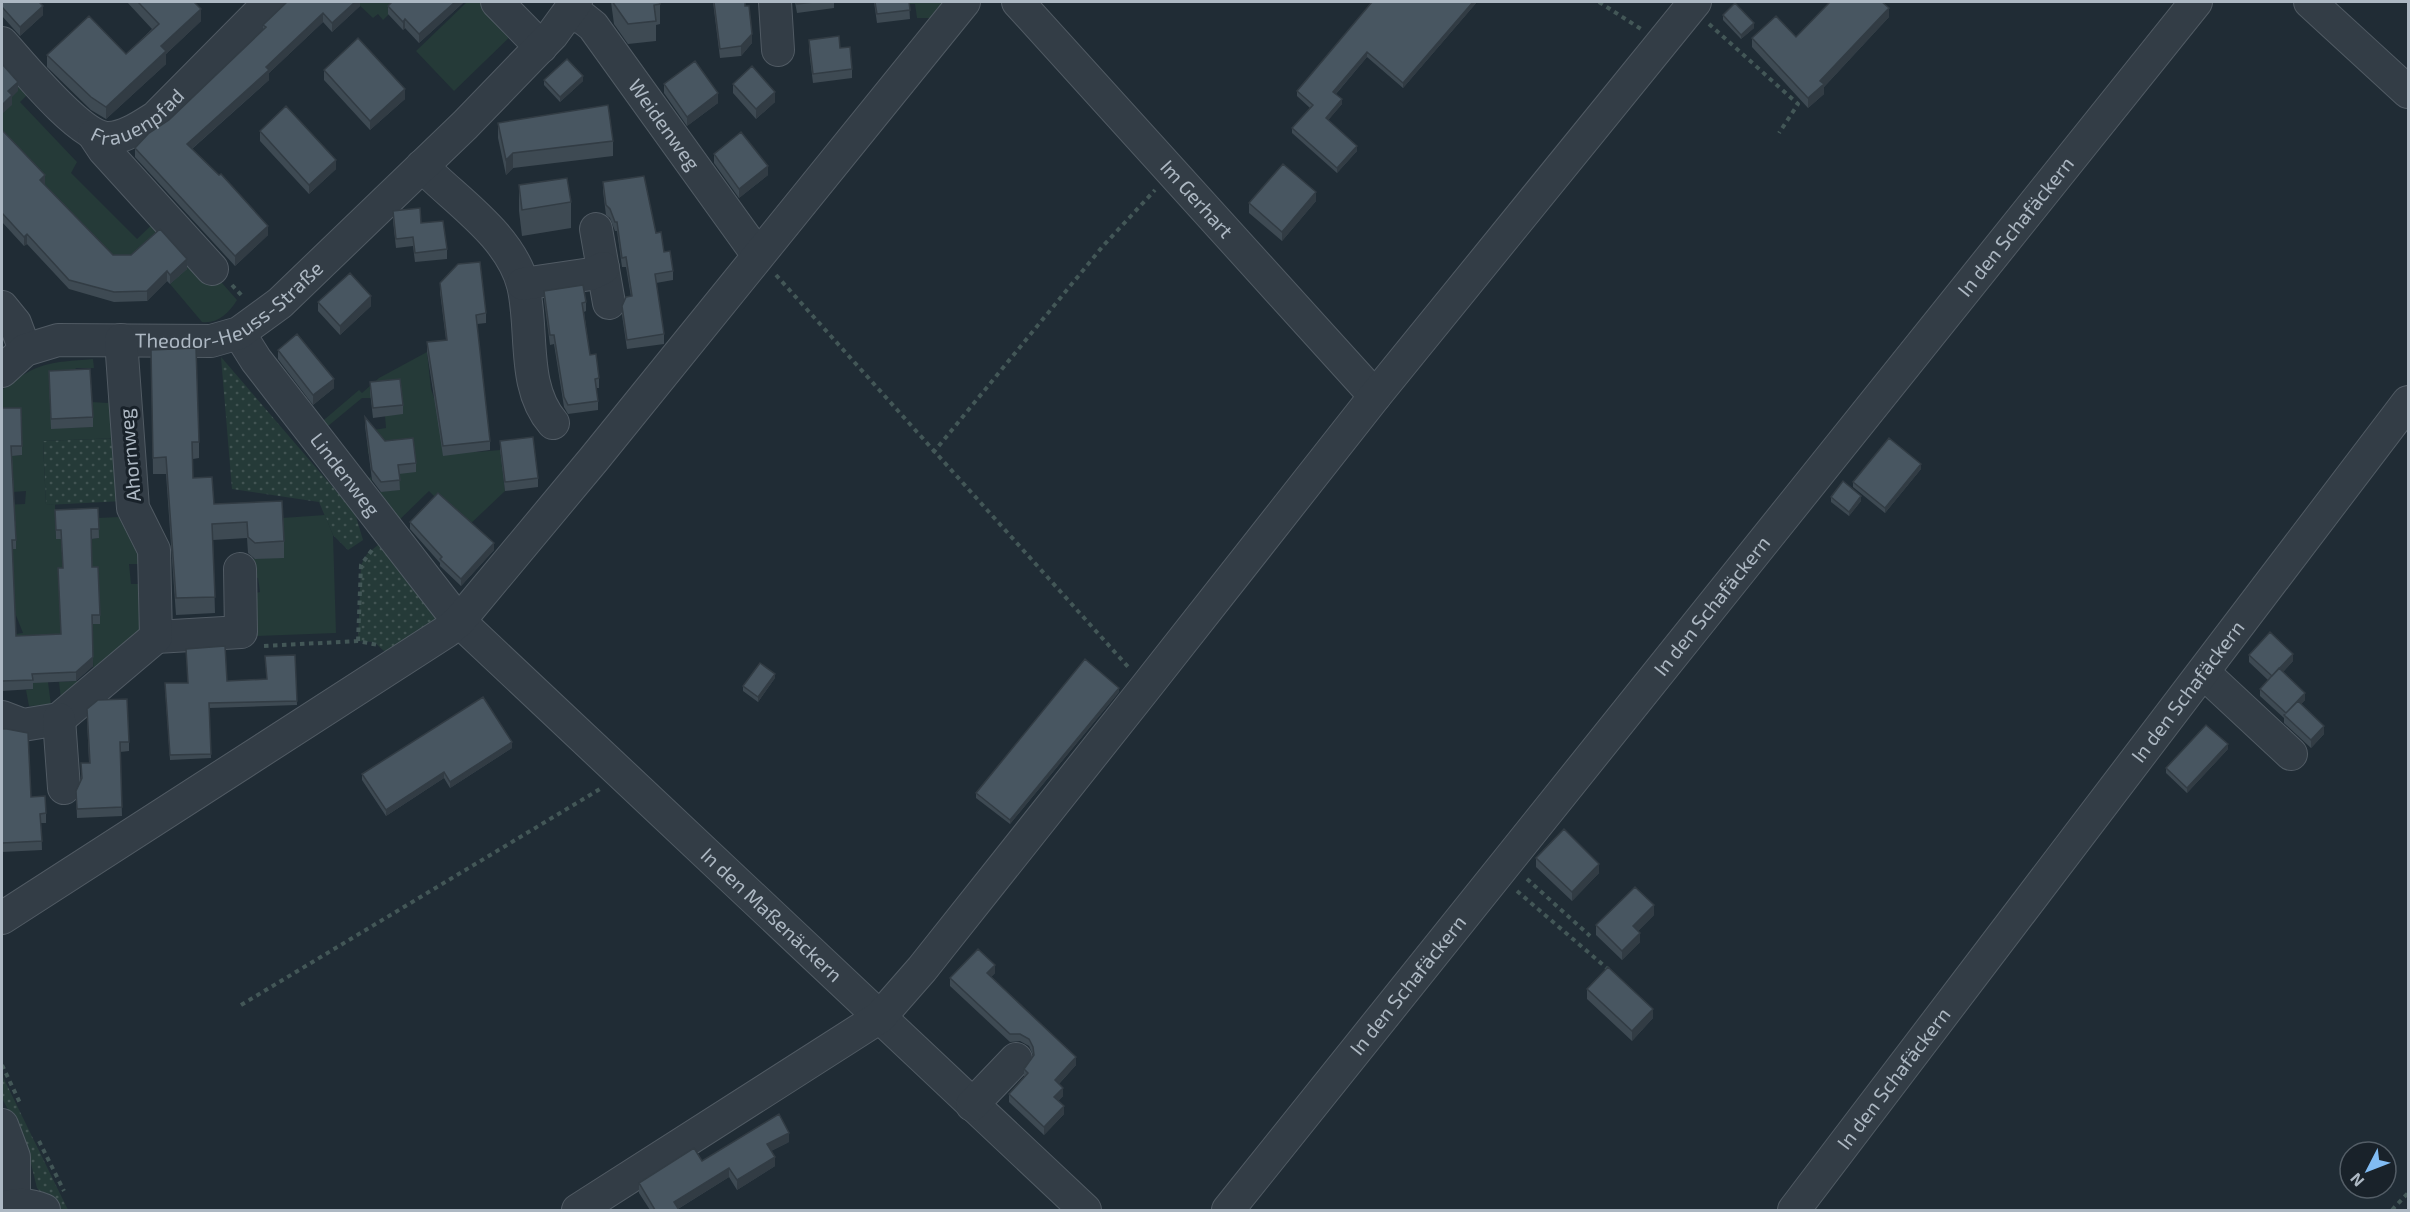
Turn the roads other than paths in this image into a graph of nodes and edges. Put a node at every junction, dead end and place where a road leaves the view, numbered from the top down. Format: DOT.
graph roads {
  1 [pos="270,2"];
  2 [pos="497,2"];
  3 [pos="775,2"];
  4 [pos="964,2"];
  5 [pos="1018,2"];
  6 [pos="2196,2"];
  7 [pos="2310,2"];
  8 [pos="1693,4"];
  9 [pos="572,8"];
  10 [pos="2,43"];
  11 [pos="541,47"];
  12 [pos="778,51"];
  13 [pos="2409,92"];
  14 [pos="94,135"];
  15 [pos="422,166"];
  16 [pos="596,229"];
  17 [pos="754,251"];
  18 [pos="603,268"];
  19 [pos="212,269"];
  20 [pos="523,284"];
  21 [pos="609,303"];
  22 [pos="2,307"];
  23 [pos="250,326"];
  24 [pos="121,340"];
  25 [pos="25,350"];
  26 [pos="2,370"];
  27 [pos="1375,396"];
  28 [pos="2409,402"];
  29 [pos="553,423"];
  30 [pos="240,569"];
  31 [pos="456,617"];
  32 [pos="156,637"];
  33 [pos="2204,673"];
  34 [pos="2,717"];
  35 [pos="59,719"];
  36 [pos="2291,754"];
  37 [pos="64,788"];
  38 [pos="2,918"];
  39 [pos="880,1017"];
  40 [pos="1016,1059"];
  41 [pos="972,1105"];
  42 [pos="2,1125"];
  43 [pos="8,1207"];
  44 [pos="44,1210"];
  45 [pos="578,1210"];
  46 [pos="1085,1210"];
  47 [pos="1228,1210"];
  48 [pos="1794,1210"];
  1 -- 14 [label="street, Frauenpfad"];
  2 -- 11 [label="street"];
  3 -- 12 [label="street"];
  4 -- 17 [label="street"];
  5 -- 27 [label="street, Im Gerhart"];
  6 -- 47 [label="street, In den Schafäckern"];
  7 -- 13 [label="street"];
  8 -- 27 [label="street"];
  9 -- 11 [label="street, Theodor-Heuss-Straße"];
  9 -- 17 [label="street, Weidenweg"];
  10 -- 14 [label="street, Frauenpfad"];
  11 -- 15 [label="street, Theodor-Heuss-Straße"];
  14 -- 19 [label="street"];
  15 -- 20 [label="street"];
  15 -- 23 [label="street, Theodor-Heuss-Straße"];
  16 -- 18 [label="street"];
  17 -- 31 [label="street"];
  18 -- 20 [label="street"];
  18 -- 21 [label="street"];
  20 -- 29 [label="street"];
  22 -- 25 [label="street"];
  23 -- 24 [label="street, Theodor-Heuss-Straße"];
  23 -- 31 [label="street, Lindenweg"];
  24 -- 25 [label="street, Theodor-Heuss-Straße"];
  24 -- 32 [label="street, Ahornweg"];
  25 -- 26 [label="street, Theodor-Heuss-Straße"];
  27 -- 39 [label="street"];
  28 -- 33 [label="street, In den Schafäckern"];
  30 -- 32 [label="street"];
  31 -- 38 [label="street"];
  31 -- 39 [label="street, In den Maßenäckern"];
  32 -- 35 [label="street"];
  33 -- 36 [label="street"];
  33 -- 48 [label="street, In den Schafäckern"];
  34 -- 35 [label="street"];
  35 -- 37 [label="street"];
  39 -- 41 [label="street, In den Maßenäckern"];
  39 -- 45 [label="street"];
  40 -- 41 [label="street"];
  41 -- 46 [label="street, In den Maßenäckern"];
  42 -- 43 [label="street"];
  43 -- 44 [label="street"];
}
